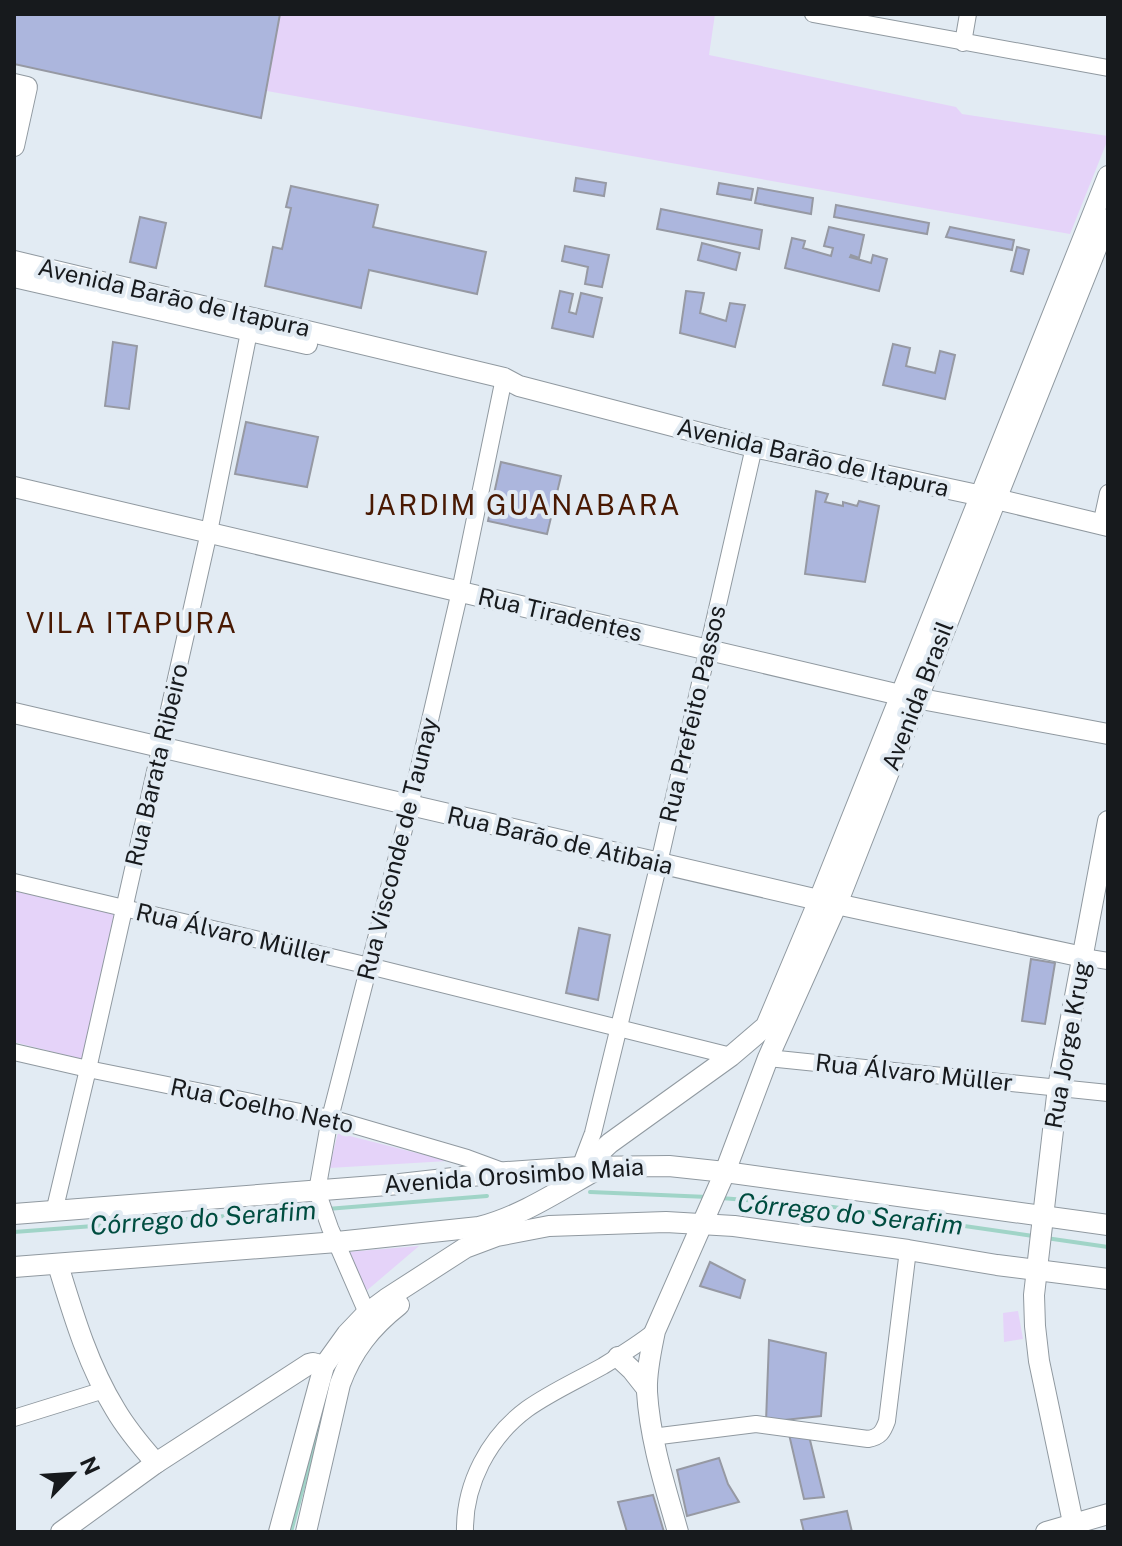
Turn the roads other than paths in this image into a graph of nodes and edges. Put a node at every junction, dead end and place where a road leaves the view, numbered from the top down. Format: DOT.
graph roads {
  1 [pos="813,14"];
  2 [pos="968,14"];
  3 [pos="963,43"];
  4 [pos="1108,68"];
  5 [pos="20,85"];
  6 [pos="14,146"];
  7 [pos="1108,176"];
  8 [pos="1108,219"];
  9 [pos="14,261"];
  10 [pos="14,277"];
  11 [pos="251,324"];
  12 [pos="508,384"];
  13 [pos="754,447"];
  14 [pos="14,487"];
  15 [pos="1108,493"];
  16 [pos="988,498"];
  17 [pos="1105,525"];
  18 [pos="209,532"];
  19 [pos="460,591"];
  20 [pos="708,650"];
  21 [pos="909,697"];
  22 [pos="14,713"];
  23 [pos="1108,734"];
  24 [pos="161,747"];
  25 [pos="410,806"];
  26 [pos="1108,821"];
  27 [pos="659,863"];
  28 [pos="14,882"];
  29 [pos="828,902"];
  30 [pos="124,908"];
  31 [pos="1083,957"];
  32 [pos="1108,961"];
  33 [pos="369,966"];
  34 [pos="766,1026"];
  35 [pos="618,1029"];
  36 [pos="14,1052"];
  37 [pos="731,1056"];
  38 [pos="768,1058"];
  39 [pos="88,1069"];
  40 [pos="1058,1087"];
  41 [pos="1108,1093"];
  42 [pos="330,1118"];
  43 [pos="605,1166"];
  44 [pos="582,1167"];
  45 [pos="507,1172"];
  46 [pos="722,1177"];
  47 [pos="319,1196"];
  48 [pos="54,1212"];
  49 [pos="14,1214"];
  50 [pos="704,1220"];
  51 [pos="1042,1221"];
  52 [pos="1108,1225"];
  53 [pos="542,1227"];
  54 [pos="334,1235"];
  55 [pos="908,1250"];
  56 [pos="1037,1264"];
  57 [pos="58,1265"];
  58 [pos="14,1267"];
  59 [pos="1108,1279"];
  60 [pos="367,1313"];
  61 [pos="655,1331"];
  62 [pos="618,1357"];
  63 [pos="324,1368"];
  64 [pos="647,1389"];
  65 [pos="104,1390"];
  66 [pos="14,1418"];
  67 [pos="652,1437"];
  68 [pos="156,1463"];
  69 [pos="1108,1514"];
  70 [pos="1073,1528"];
  71 [pos="61,1532"];
  72 [pos="279,1532"];
  73 [pos="306,1532"];
  74 [pos="465,1532"];
  75 [pos="678,1532"];
  76 [pos="1046,1532"];
  1 -- 3 [label="street"];
  2 -- 3 [label="street"];
  3 -- 4 [label="street"];
  5 -- 6 [label="main road"];
  7 -- 16 [label="main road, Avenida Brasil"];
  8 -- 16 [label="main road, Avenida Brasil"];
  9 -- 11 [label="main road, Avenida Barão de Itapura"];
  10 -- 11 [label="main road, Avenida Barão de Itapura"];
  11 -- 12 [label="main road, Avenida Barão de Itapura"];
  11 -- 18 [label="street, Rua Barata Ribeiro"];
  12 -- 13 [label="main road, Avenida Barão de Itapura"];
  12 -- 19 [label="street, Rua Visconde de Taunay"];
  13 -- 16 [label="main road, Avenida Barão de Itapura"];
  13 -- 20 [label="street, Rua Prefeito Passos"];
  14 -- 18 [label="main road, Rua Tiradentes"];
  15 -- 17 [label="street"];
  16 -- 17 [label="main road, Avenida Barão de Itapura"];
  16 -- 21 [label="main road, Avenida Brasil"];
  18 -- 19 [label="main road, Rua Tiradentes"];
  18 -- 24 [label="street, Rua Barata Ribeiro"];
  19 -- 20 [label="main road, Rua Tiradentes"];
  19 -- 25 [label="street, Rua Visconde de Taunay"];
  20 -- 21 [label="main road, Rua Tiradentes"];
  20 -- 27 [label="street, Rua Prefeito Passos"];
  21 -- 23 [label="main road, Rua Tiradentes"];
  21 -- 29 [label="main road, Avenida Brasil"];
  22 -- 24 [label="main road, Rua Barão de Atibaia"];
  24 -- 25 [label="main road, Rua Barão de Atibaia"];
  24 -- 30 [label="street, Rua Barata Ribeiro"];
  25 -- 27 [label="main road, Rua Barão de Atibaia"];
  25 -- 33 [label="street, Rua Visconde de Taunay"];
  26 -- 31 [label="main road, Rua Jorge Krug"];
  27 -- 29 [label="main road, Rua Barão de Atibaia"];
  27 -- 35 [label="street, Rua Prefeito Passos"];
  28 -- 30 [label="street, Rua Álvaro Müller"];
  29 -- 31 [label="main road, Rua Barão de Atibaia"];
  29 -- 34 [label="main road, Avenida Brasil"];
  29 -- 38 [label="main road, Avenida Brasil"];
  30 -- 33 [label="street, Rua Álvaro Müller"];
  30 -- 39 [label="street, Rua Barata Ribeiro"];
  31 -- 32 [label="street, Rua Barão de Atibaia"];
  31 -- 40 [label="main road, Rua Jorge Krug"];
  33 -- 35 [label="street, Rua Álvaro Müller"];
  33 -- 42 [label="street, Rua Visconde de Taunay"];
  34 -- 37 [label="main road, Avenida Brasil"];
  34 -- 43 [label="main road, Avenida Orosimbo Maia"];
  35 -- 37 [label="street, Rua Álvaro Müller"];
  35 -- 44 [label="street, Rua Prefeito Passos"];
  36 -- 39 [label="street, Rua Coelho Neto"];
  37 -- 44 [label="main road, Avenida Brasil"];
  38 -- 40 [label="street, Rua Álvaro Müller"];
  38 -- 46 [label="main road, Avenida Brasil"];
  39 -- 42 [label="street, Rua Coelho Neto"];
  39 -- 48 [label="street, Rua Barata Ribeiro"];
  40 -- 41 [label="street, Rua Álvaro Müller"];
  40 -- 51 [label="main road, Rua Jorge Krug"];
  42 -- 45 [label="street, Rua Coelho Neto"];
  42 -- 47 [label="street, Rua Visconde de Taunay"];
  43 -- 44 [label="main road, Avenida Orosimbo Maia"];
  43 -- 46 [label="main road, Avenida Orosimbo Maia"];
  43 -- 54 [label="main road, Avenida Orosimbo Maia"];
  44 -- 45 [label="main road, Avenida Orosimbo Maia"];
  45 -- 47 [label="main road, Avenida Orosimbo Maia"];
  46 -- 50 [label="main road, Avenida Brasil"];
  46 -- 51 [label="main road, Avenida Orosimbo Maia"];
  47 -- 48 [label="main road, Avenida Orosimbo Maia"];
  47 -- 54 [label="street, Rua Visconde de Taunay"];
  48 -- 49 [label="main road, Avenida Orosimbo Maia"];
  50 -- 53 [label="main road"];
  50 -- 55 [label="main road"];
  50 -- 61 [label="main road, Avenida Brasil"];
  51 -- 52 [label="main road, Avenida Orosimbo Maia"];
  51 -- 56 [label="main road, Rua Jorge Krug"];
  53 -- 60 [label="main road"];
  53 -- 73 [label="main road"];
  54 -- 57 [label="main road, Avenida Orosimbo Maia"];
  54 -- 60 [label="street, Rua Visconde de Taunay"];
  55 -- 56 [label="main road"];
  55 -- 67 [label="street"];
  56 -- 59 [label="main road"];
  56 -- 70 [label="main road, Rua Jorge Krug"];
  57 -- 58 [label="main road, Avenida Orosimbo Maia"];
  57 -- 65 [label="main road"];
  60 -- 63 [label="main road"];
  61 -- 62 [label="street"];
  61 -- 64 [label="main road, Avenida Brasil"];
  62 -- 64 [label="main road"];
  62 -- 74 [label="street"];
  63 -- 68 [label="main road"];
  63 -- 72 [label="main road"];
  64 -- 67 [label="main road, Avenida Brasil"];
  65 -- 66 [label="street"];
  65 -- 68 [label="main road"];
  67 -- 75 [label="main road, Avenida Brasil"];
  68 -- 71 [label="main road"];
  69 -- 70 [label="main road"];
  70 -- 76 [label="main road"];
}
